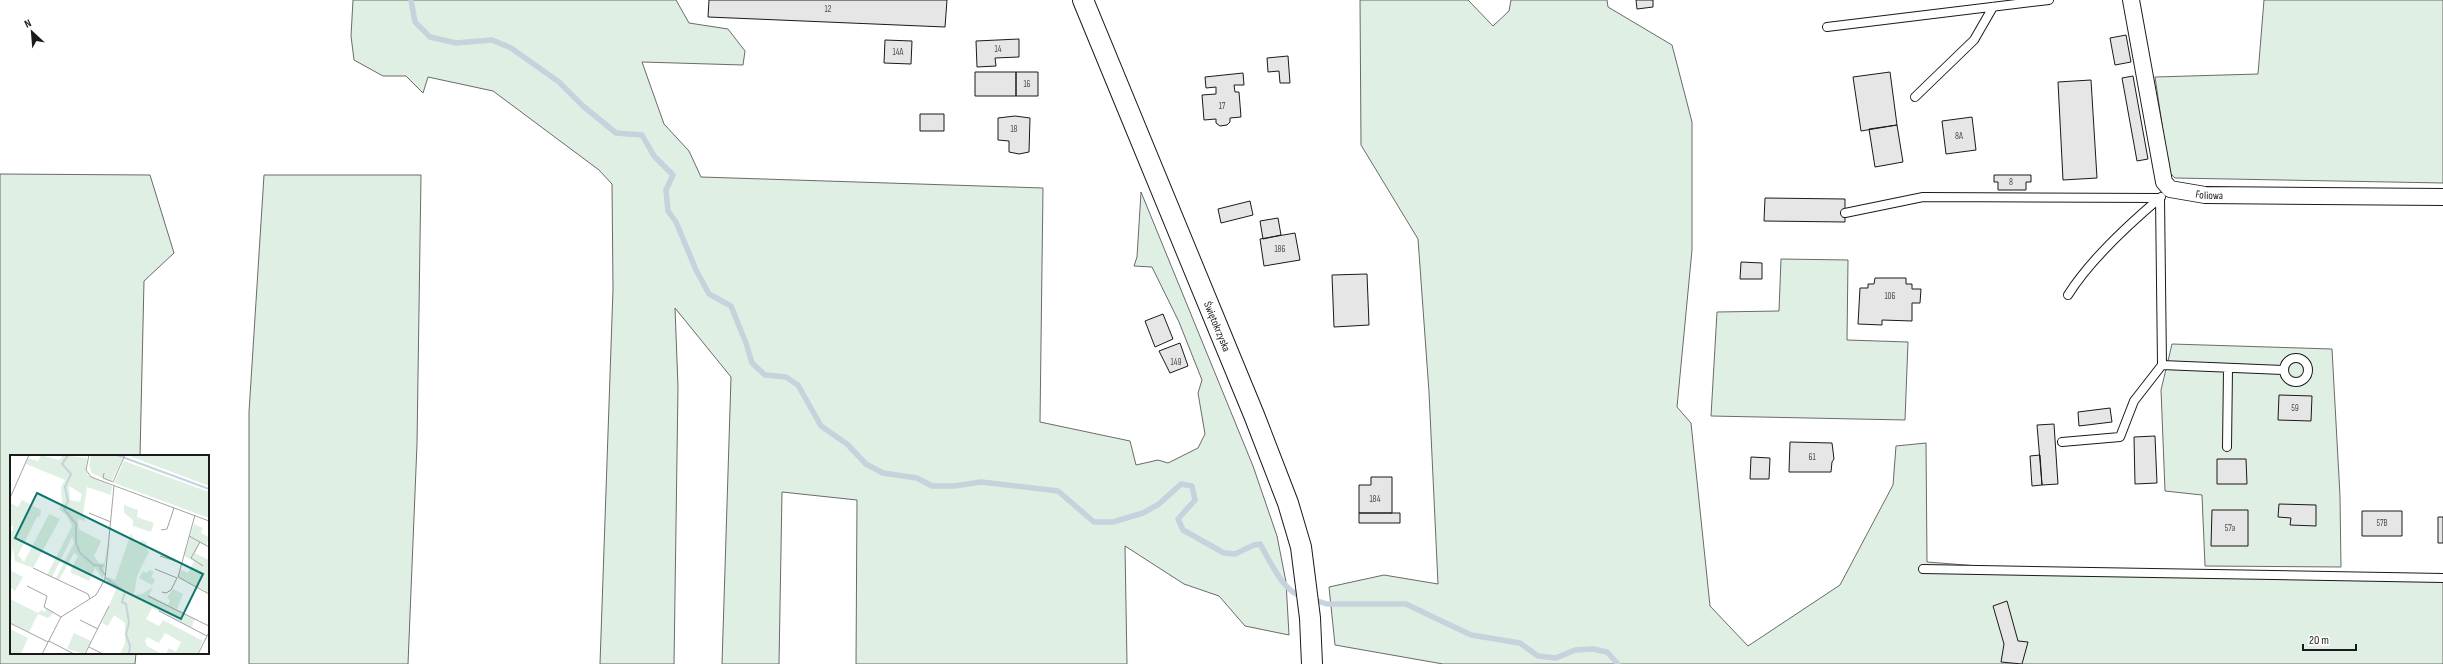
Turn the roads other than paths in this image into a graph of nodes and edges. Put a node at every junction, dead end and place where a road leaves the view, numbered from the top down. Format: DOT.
graph roads {
  1 [pos="1083,0"];
  2 [pos="2049,0"];
  3 [pos="2131,0"];
  4 [pos="1993,7"];
  5 [pos="1827,27"];
  6 [pos="1915,97"];
  7 [pos="2165,193"];
  8 [pos="2443,197"];
  9 [pos="1845,213"];
  10 [pos="2068,295"];
  11 [pos="2162,365"];
  12 [pos="2228,369"];
  13 [pos="2283,370"];
  14 [pos="2062,442"];
  15 [pos="2227,447"];
  16 [pos="1923,569"];
  17 [pos="2443,578"];
  18 [pos="1312,664"];
  1 -- 18 [label="street, Świętokrzyska"];
  2 -- 4 [label="lane"];
  3 -- 7 [label="street"];
  4 -- 5 [label="lane"];
  4 -- 6 [label="lane"];
  7 -- 8 [label="street, Foliowa"];
  7 -- 9 [label="lane"];
  7 -- 10 [label="lane"];
  7 -- 11 [label="lane"];
  11 -- 12 [label="lane"];
  11 -- 14 [label="lane"];
  12 -- 13 [label="lane"];
  12 -- 15 [label="lane"];
  16 -- 17 [label="lane"];
}
